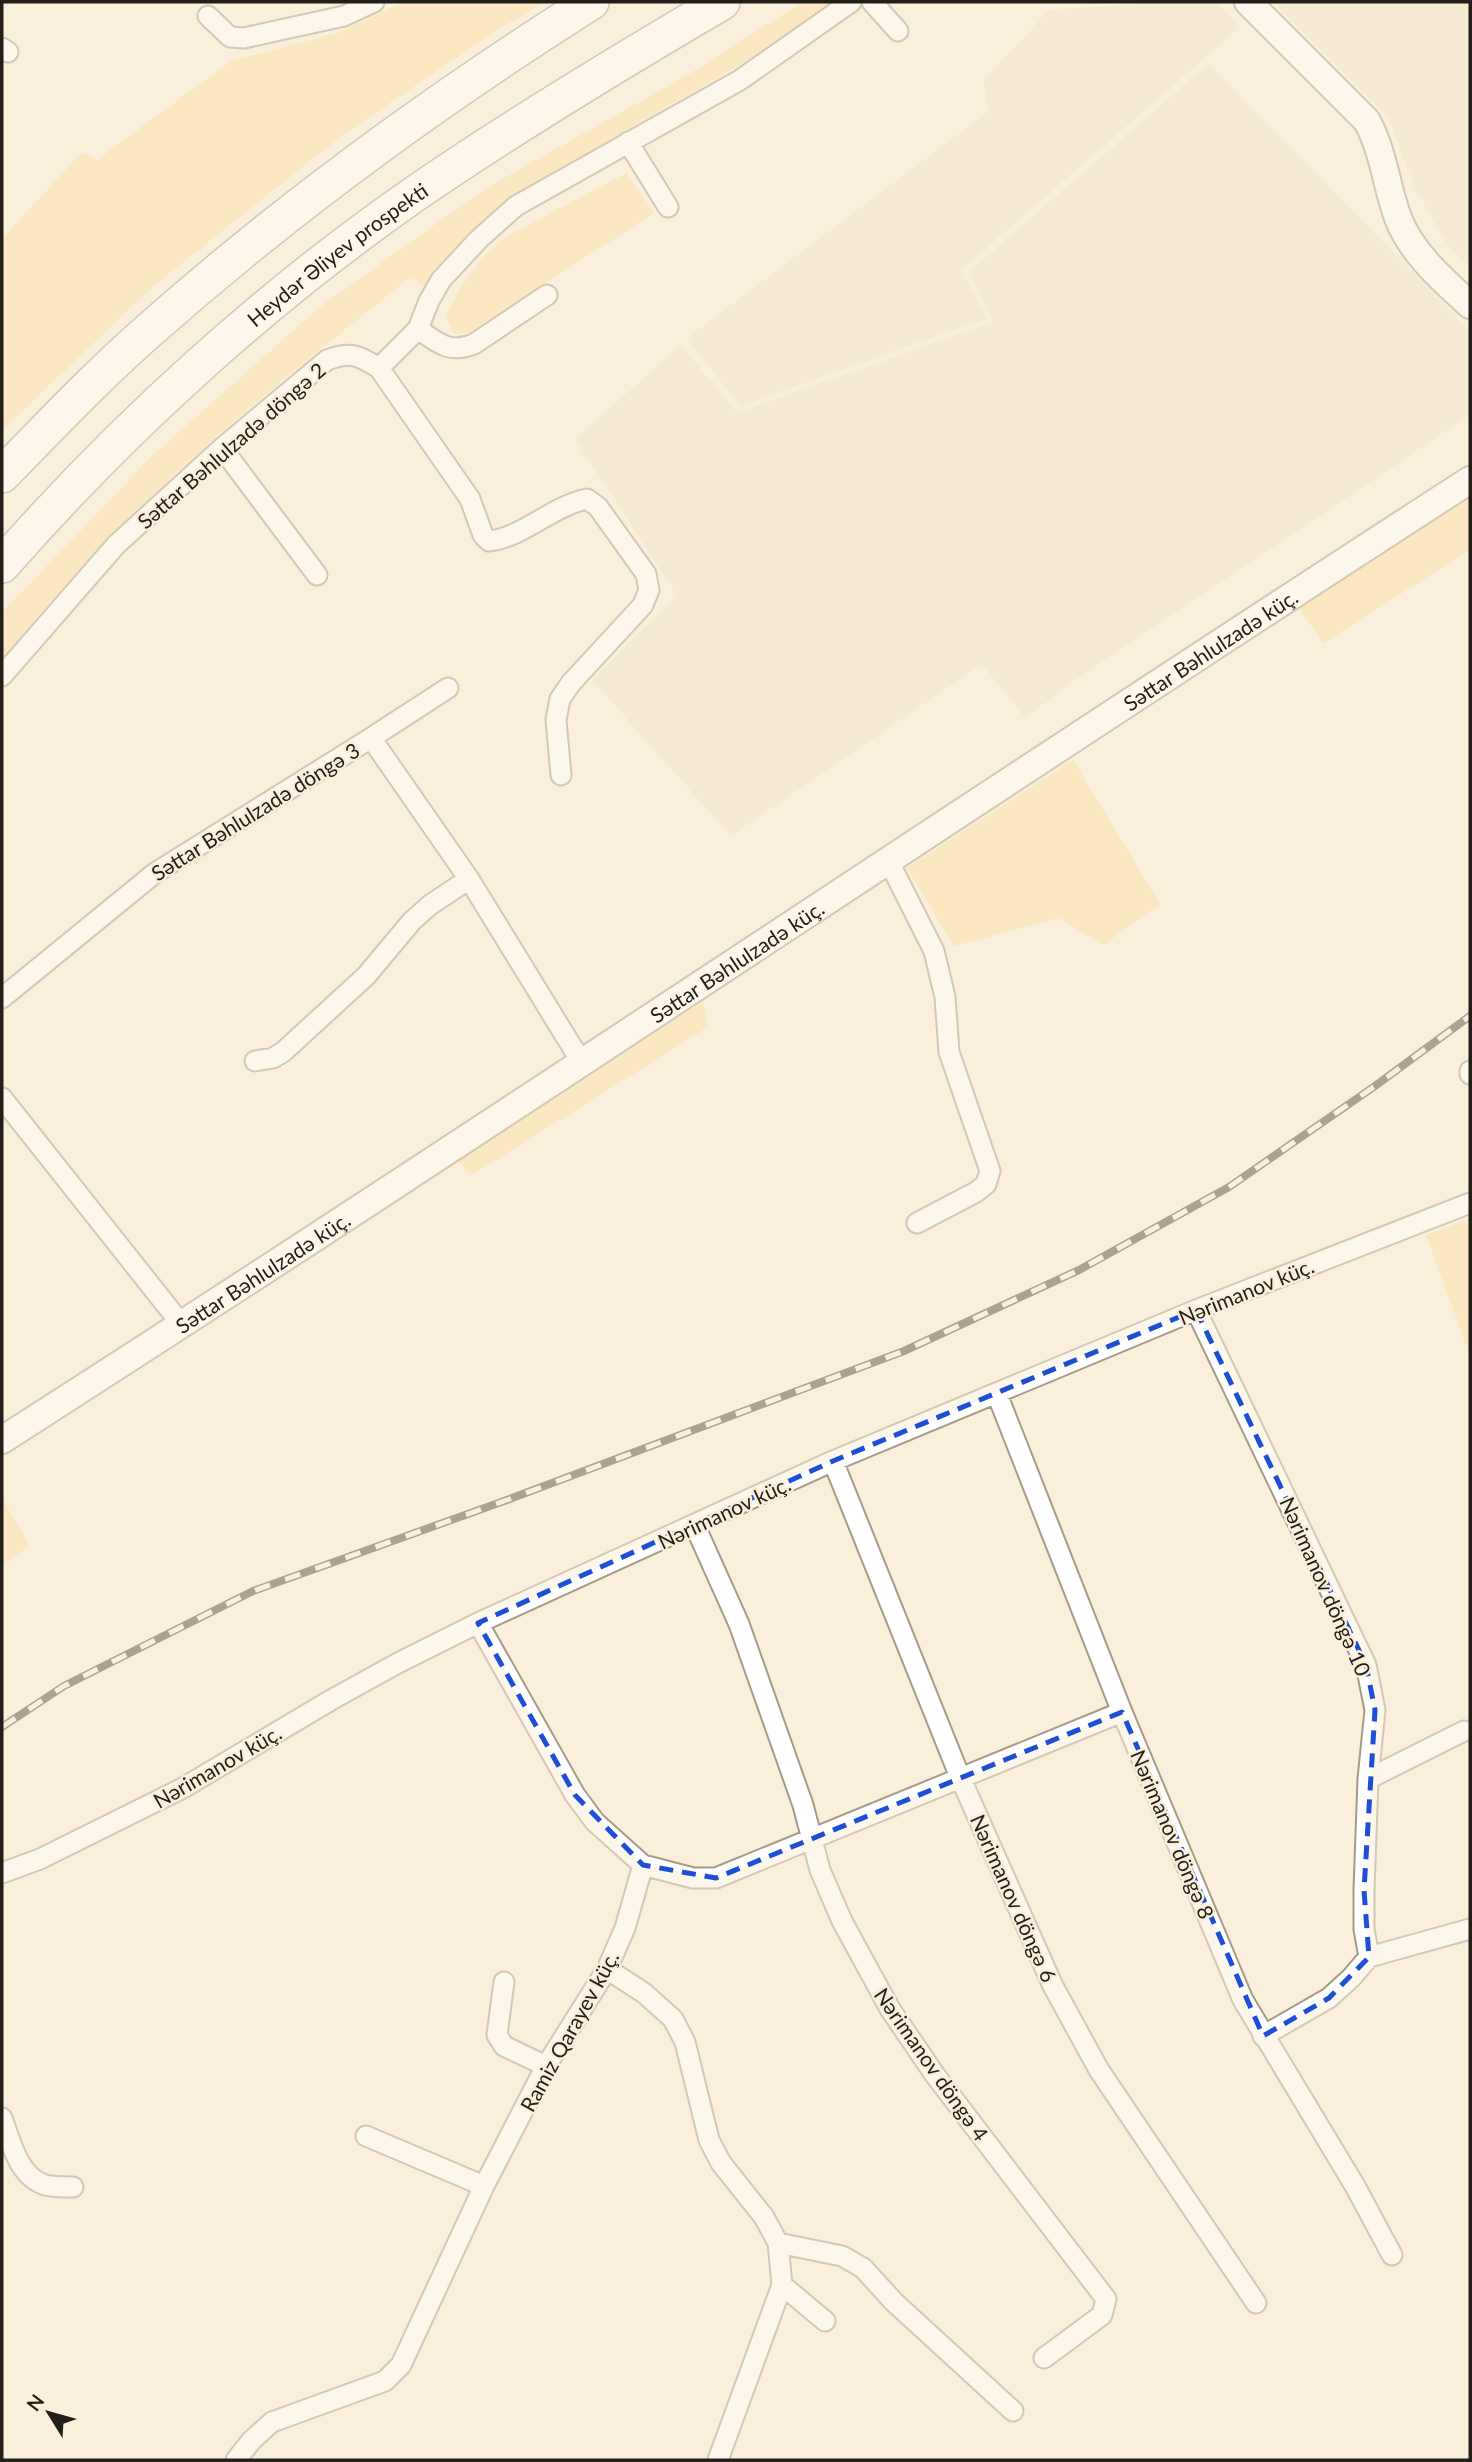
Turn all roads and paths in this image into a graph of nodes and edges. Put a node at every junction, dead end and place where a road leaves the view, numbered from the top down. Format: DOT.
graph roads {
  1 [pos="374,2"];
  2 [pos="591,2"];
  3 [pos="722,2"];
  4 [pos="851,2"];
  5 [pos="872,2"];
  6 [pos="1248,2"];
  7 [pos="208,16"];
  8 [pos="898,31"];
  9 [pos="628,142"];
  10 [pos="668,207"];
  11 [pos="547,295"];
  12 [pos="1470,305"];
  13 [pos="418,329"];
  14 [pos="379,368"];
  15 [pos="222,449"];
  16 [pos="2,475"];
  17 [pos="1470,480"];
  18 [pos="2,565"];
  19 [pos="317,575"];
  20 [pos="2,676"];
  21 [pos="448,688"];
  22 [pos="371,738"];
  23 [pos="561,775"];
  24 [pos="887,860"];
  25 [pos="469,879"];
  26 [pos="2,998"];
  27 [pos="255,1061"];
  28 [pos="582,1063"];
  29 [pos="5,1111"];
  30 [pos="1470,1203"];
  31 [pos="917,1223"];
  32 [pos="1196,1310"];
  33 [pos="182,1325"];
  34 [pos="996,1394"];
  35 [pos="2,1440"];
  36 [pos="833,1461"];
  37 [pos="695,1526"];
  38 [pos="478,1623"];
  39 [pos="1122,1712"];
  40 [pos="1464,1731"];
  41 [pos="960,1777"];
  42 [pos="1368,1779"];
  43 [pos="811,1838"];
  44 [pos="643,1865"];
  45 [pos="2,1873"];
  46 [pos="1470,1929"];
  47 [pos="1368,1957"];
  48 [pos="607,1969"];
  49 [pos="504,1982"];
  50 [pos="1263,2036"];
  51 [pos="547,2066"];
  52 [pos="2,2118"];
  53 [pos="366,2136"];
  54 [pos="484,2186"];
  55 [pos="72,2188"];
  56 [pos="778,2243"];
  57 [pos="1392,2255"];
  58 [pos="782,2286"];
  59 [pos="1256,2304"];
  60 [pos="825,2321"];
  61 [pos="1044,2358"];
  62 [pos="1013,2411"];
  63 [pos="236,2460"];
  64 [pos="718,2460"];
  1 -- 7 [label="street"];
  2 -- 16 [label="highway"];
  3 -- 18 [label="highway, Heydər Əliyev prospekti"];
  4 -- 9 [label="street"];
  5 -- 8 [label="street"];
  6 -- 12 [label="main road"];
  9 -- 10 [label="street"];
  9 -- 13 [label="street"];
  11 -- 13 [label="street"];
  13 -- 14 [label="street"];
  14 -- 15 [label="street, Səttar Bəhlulzadə döngə 2"];
  14 -- 23 [label="street"];
  15 -- 19 [label="street"];
  15 -- 20 [label="street, Səttar Bəhlulzadə döngə 2"];
  17 -- 24 [label="main road, Səttar Bəhlulzadə küç."];
  21 -- 22 [label="street"];
  22 -- 25 [label="street, Səttar Bəhlulzadə döngə 3"];
  22 -- 26 [label="street, Səttar Bəhlulzadə döngə 3"];
  24 -- 28 [label="main road, Səttar Bəhlulzadə küç."];
  24 -- 31 [label="street"];
  25 -- 27 [label="street"];
  25 -- 28 [label="street, Səttar Bəhlulzadə döngə 3"];
  28 -- 33 [label="main road, Səttar Bəhlulzadə küç."];
  29 -- 33 [label="street"];
  30 -- 32 [label="street, Nərimanov küç."];
  32 -- 34 [label="street, Nərimanov küç."];
  32 -- 42 [label="street, Nərimanov döngə 10"];
  33 -- 35 [label="main road, Səttar Bəhlulzadə küç."];
  34 -- 36 [label="street, Nərimanov küç."];
  34 -- 39 [label="street, Nərimanov döngə 8"];
  36 -- 37 [label="street, Nərimanov küç."];
  36 -- 41 [label="street, Nərimanov döngə 6"];
  37 -- 38 [label="street, Nərimanov küç."];
  37 -- 43 [label="street, Nərimanov döngə 4"];
  38 -- 44 [label="street"];
  38 -- 45 [label="street, Nərimanov küç."];
  39 -- 41 [label="street"];
  39 -- 50 [label="street, Nərimanov döngə 8"];
  40 -- 42 [label="street"];
  41 -- 43 [label="street"];
  41 -- 59 [label="street, Nərimanov döngə 6"];
  42 -- 47 [label="street, Nərimanov döngə 10"];
  43 -- 44 [label="street"];
  43 -- 61 [label="street, Nərimanov döngə 4"];
  44 -- 48 [label="street, Ramiz Qarayev küç."];
  46 -- 47 [label="street"];
  47 -- 50 [label="street"];
  48 -- 51 [label="street, Ramiz Qarayev küç."];
  48 -- 56 [label="street"];
  49 -- 51 [label="street"];
  50 -- 57 [label="street, Nərimanov döngə 8"];
  51 -- 54 [label="street, Ramiz Qarayev küç."];
  52 -- 55 [label="street"];
  53 -- 54 [label="street"];
  54 -- 63 [label="street, Ramiz Qarayev küç."];
  56 -- 58 [label="street"];
  56 -- 62 [label="street"];
  58 -- 60 [label="street"];
  58 -- 64 [label="street"];
}
